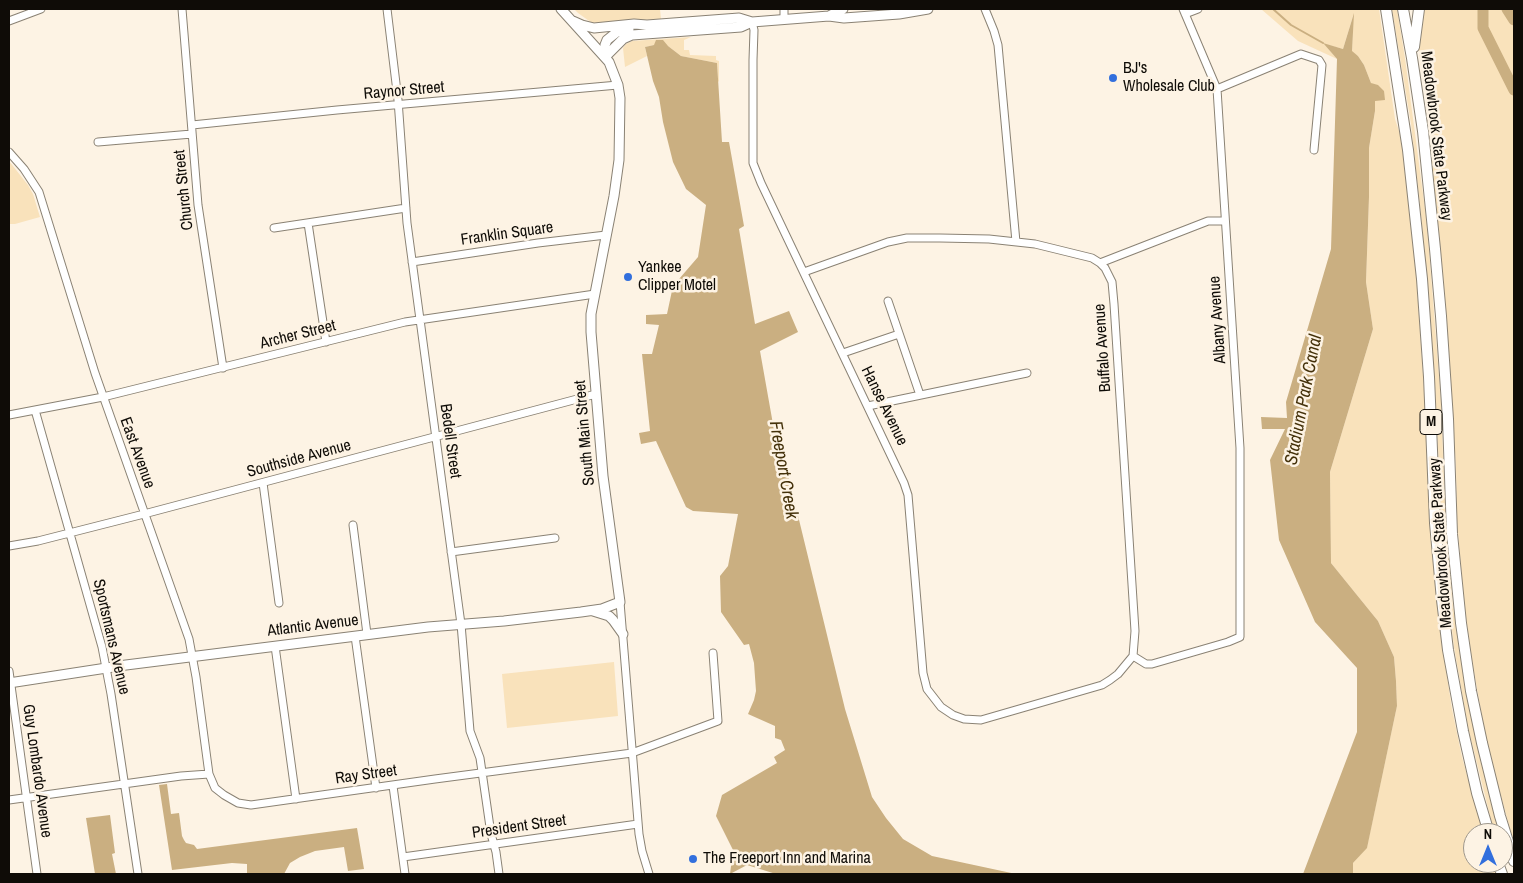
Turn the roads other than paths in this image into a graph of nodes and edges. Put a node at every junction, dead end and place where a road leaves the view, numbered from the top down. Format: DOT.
graph roads {
  1 [pos="41,9"];
  2 [pos="182,9"];
  3 [pos="387,9"];
  4 [pos="561,9"];
  5 [pos="784,9"];
  6 [pos="843,9"];
  7 [pos="928,9"];
  8 [pos="985,9"];
  9 [pos="1198,9"];
  10 [pos="1382,9"];
  11 [pos="1386,9"];
  12 [pos="1403,9"];
  13 [pos="1418,9"];
  14 [pos="881,12"];
  15 [pos="1184,12"];
  16 [pos="829,16"];
  17 [pos="784,19"];
  18 [pos="570,20"];
  19 [pos="1387,20"];
  20 [pos="9,21"];
  21 [pos="752,22"];
  22 [pos="647,25"];
  23 [pos="605,57"];
  24 [pos="1412,58"];
  25 [pos="618,85"];
  26 [pos="1217,89"];
  27 [pos="398,106"];
  28 [pos="192,125"];
  29 [pos="192,134"];
  30 [pos="98,142"];
  31 [pos="1314,150"];
  32 [pos="9,152"];
  33 [pos="406,208"];
  34 [pos="1225,221"];
  35 [pos="308,223"];
  36 [pos="274,228"];
  37 [pos="606,235"];
  38 [pos="1016,242"];
  39 [pos="412,262"];
  40 [pos="1100,263"];
  41 [pos="804,272"];
  42 [pos="595,294"];
  43 [pos="888,302"];
  44 [pos="420,320"];
  45 [pos="899,334"];
  46 [pos="326,342"];
  47 [pos="843,353"];
  48 [pos="223,368"];
  49 [pos="1027,373"];
  50 [pos="596,394"];
  51 [pos="920,395"];
  52 [pos="103,397"];
  53 [pos="868,406"];
  54 [pos="35,410"];
  55 [pos="9,415"];
  56 [pos="436,437"];
  57 [pos="263,482"];
  58 [pos="144,514"];
  59 [pos="353,525"];
  60 [pos="70,533"];
  61 [pos="555,538"];
  62 [pos="9,546"];
  63 [pos="451,552"];
  64 [pos="620,602"];
  65 [pos="279,603"];
  66 [pos="593,611"];
  67 [pos="461,624"];
  68 [pos="367,634"];
  69 [pos="622,634"];
  70 [pos="355,636"];
  71 [pos="275,646"];
  72 [pos="713,654"];
  73 [pos="192,656"];
  74 [pos="1133,656"];
  75 [pos="106,668"];
  76 [pos="9,671"];
  77 [pos="10,683"];
  78 [pos="632,753"];
  79 [pos="482,773"];
  80 [pos="209,774"];
  81 [pos="124,784"];
  82 [pos="393,786"];
  83 [pos="376,788"];
  84 [pos="26,798"];
  85 [pos="296,799"];
  86 [pos="9,800"];
  87 [pos="1486,823"];
  88 [pos="638,824"];
  89 [pos="494,844"];
  90 [pos="403,857"];
  91 [pos="1514,861"];
  92 [pos="37,874"];
  93 [pos="138,874"];
  94 [pos="405,874"];
  95 [pos="499,874"];
  96 [pos="649,874"];
  1 -- 20 [label="street"];
  2 -- 28 [label="street, Church Street"];
  3 -- 27 [label="street, Bedell Street"];
  4 -- 18 [label="main road, South Main Street"];
  5 -- 17 [label="street"];
  6 -- 16 [label="main road"];
  7 -- 14 [label="main road"];
  8 -- 38 [label="street"];
  9 -- 15 [label="street"];
  10 -- 19 [label="highway"];
  11 -- 19 [label="highway, Meadowbrook State Parkway / M"];
  12 -- 24 [label="highway, Meadowbrook State Parkway / M"];
  13 -- 24 [label="highway"];
  14 -- 16 [label="main road"];
  15 -- 26 [label="street, Albany Avenue"];
  16 -- 17 [label="main road"];
  17 -- 21 [label="main road"];
  18 -- 22 [label="main road"];
  18 -- 23 [label="main road, South Main Street"];
  19 -- 87 [label="highway, Meadowbrook State Parkway / M"];
  21 -- 22 [label="main road"];
  21 -- 23 [label="main road"];
  21 -- 41 [label="street, Hanse Avenue"];
  22 -- 23 [label="main road"];
  23 -- 25 [label="main road, South Main Street"];
  24 -- 91 [label="highway, Meadowbrook State Parkway / M"];
  25 -- 27 [label="street, Raynor Street"];
  25 -- 37 [label="main road, South Main Street"];
  26 -- 31 [label="street"];
  26 -- 34 [label="street, Albany Avenue"];
  27 -- 28 [label="street, Raynor Street"];
  27 -- 33 [label="street, Bedell Street"];
  28 -- 29 [label="street, Church Street"];
  29 -- 30 [label="street"];
  29 -- 48 [label="street, Church Street"];
  32 -- 52 [label="street, East Avenue"];
  33 -- 35 [label="street"];
  33 -- 39 [label="street, Bedell Street"];
  34 -- 40 [label="street"];
  34 -- 74 [label="street, Albany Avenue"];
  35 -- 36 [label="street"];
  35 -- 46 [label="street"];
  37 -- 39 [label="street, Franklin Square"];
  37 -- 42 [label="main road, South Main Street"];
  38 -- 40 [label="street"];
  38 -- 41 [label="street"];
  39 -- 44 [label="street, Bedell Street"];
  40 -- 74 [label="street, Buffalo Avenue"];
  41 -- 47 [label="street, Hanse Avenue"];
  42 -- 44 [label="street, Archer Street"];
  42 -- 50 [label="main road, South Main Street"];
  43 -- 45 [label="street"];
  44 -- 46 [label="street, Archer Street"];
  44 -- 56 [label="street, Bedell Street"];
  45 -- 47 [label="street"];
  45 -- 51 [label="street"];
  46 -- 48 [label="street, Archer Street"];
  47 -- 53 [label="street, Hanse Avenue"];
  48 -- 52 [label="street, Archer Street"];
  49 -- 51 [label="street"];
  50 -- 56 [label="street, Southside Avenue"];
  50 -- 64 [label="main road, South Main Street"];
  51 -- 53 [label="street"];
  52 -- 54 [label="street, Archer Street"];
  52 -- 58 [label="street, East Avenue"];
  53 -- 74 [label="street, Hanse Avenue"];
  54 -- 55 [label="street, Archer Street"];
  54 -- 60 [label="street, Sportsmans Avenue"];
  56 -- 57 [label="street, Southside Avenue"];
  56 -- 63 [label="street, Bedell Street"];
  57 -- 58 [label="street, Southside Avenue"];
  57 -- 65 [label="street"];
  58 -- 60 [label="street, Southside Avenue"];
  58 -- 73 [label="street, East Avenue"];
  59 -- 68 [label="street"];
  60 -- 62 [label="street, Southside Avenue"];
  60 -- 75 [label="street, Sportsmans Avenue"];
  61 -- 63 [label="street"];
  63 -- 67 [label="street, Bedell Street"];
  64 -- 66 [label="main road, Atlantic Avenue"];
  64 -- 69 [label="street, South Main Street"];
  66 -- 67 [label="main road, Atlantic Avenue"];
  66 -- 69 [label="main road"];
  67 -- 68 [label="main road, Atlantic Avenue"];
  67 -- 79 [label="street, Bedell Street"];
  68 -- 70 [label="main road, Atlantic Avenue"];
  69 -- 78 [label="street, South Main Street"];
  70 -- 71 [label="main road, Atlantic Avenue"];
  70 -- 83 [label="street"];
  71 -- 73 [label="main road, Atlantic Avenue"];
  71 -- 85 [label="street"];
  72 -- 78 [label="street, Ray Street"];
  73 -- 75 [label="main road, Atlantic Avenue"];
  73 -- 80 [label="street, East Avenue"];
  75 -- 77 [label="main road, Atlantic Avenue"];
  75 -- 81 [label="street, Sportsmans Avenue"];
  76 -- 77 [label="street, Guy Lombardo Avenue"];
  77 -- 84 [label="street, Guy Lombardo Avenue"];
  78 -- 79 [label="street, Ray Street"];
  78 -- 88 [label="street, South Main Street"];
  79 -- 82 [label="street, Ray Street"];
  79 -- 89 [label="street, Bedell Street"];
  80 -- 81 [label="street"];
  80 -- 85 [label="street, Ray Street"];
  81 -- 84 [label="street"];
  81 -- 93 [label="street, Sportsmans Avenue"];
  82 -- 83 [label="street, Ray Street"];
  82 -- 90 [label="street"];
  83 -- 85 [label="street, Ray Street"];
  84 -- 86 [label="street"];
  84 -- 92 [label="street, Guy Lombardo Avenue"];
  88 -- 89 [label="street, President Street"];
  88 -- 96 [label="street, South Main Street"];
  89 -- 90 [label="street, President Street"];
  89 -- 95 [label="street, Bedell Street"];
  90 -- 94 [label="street"];
}
